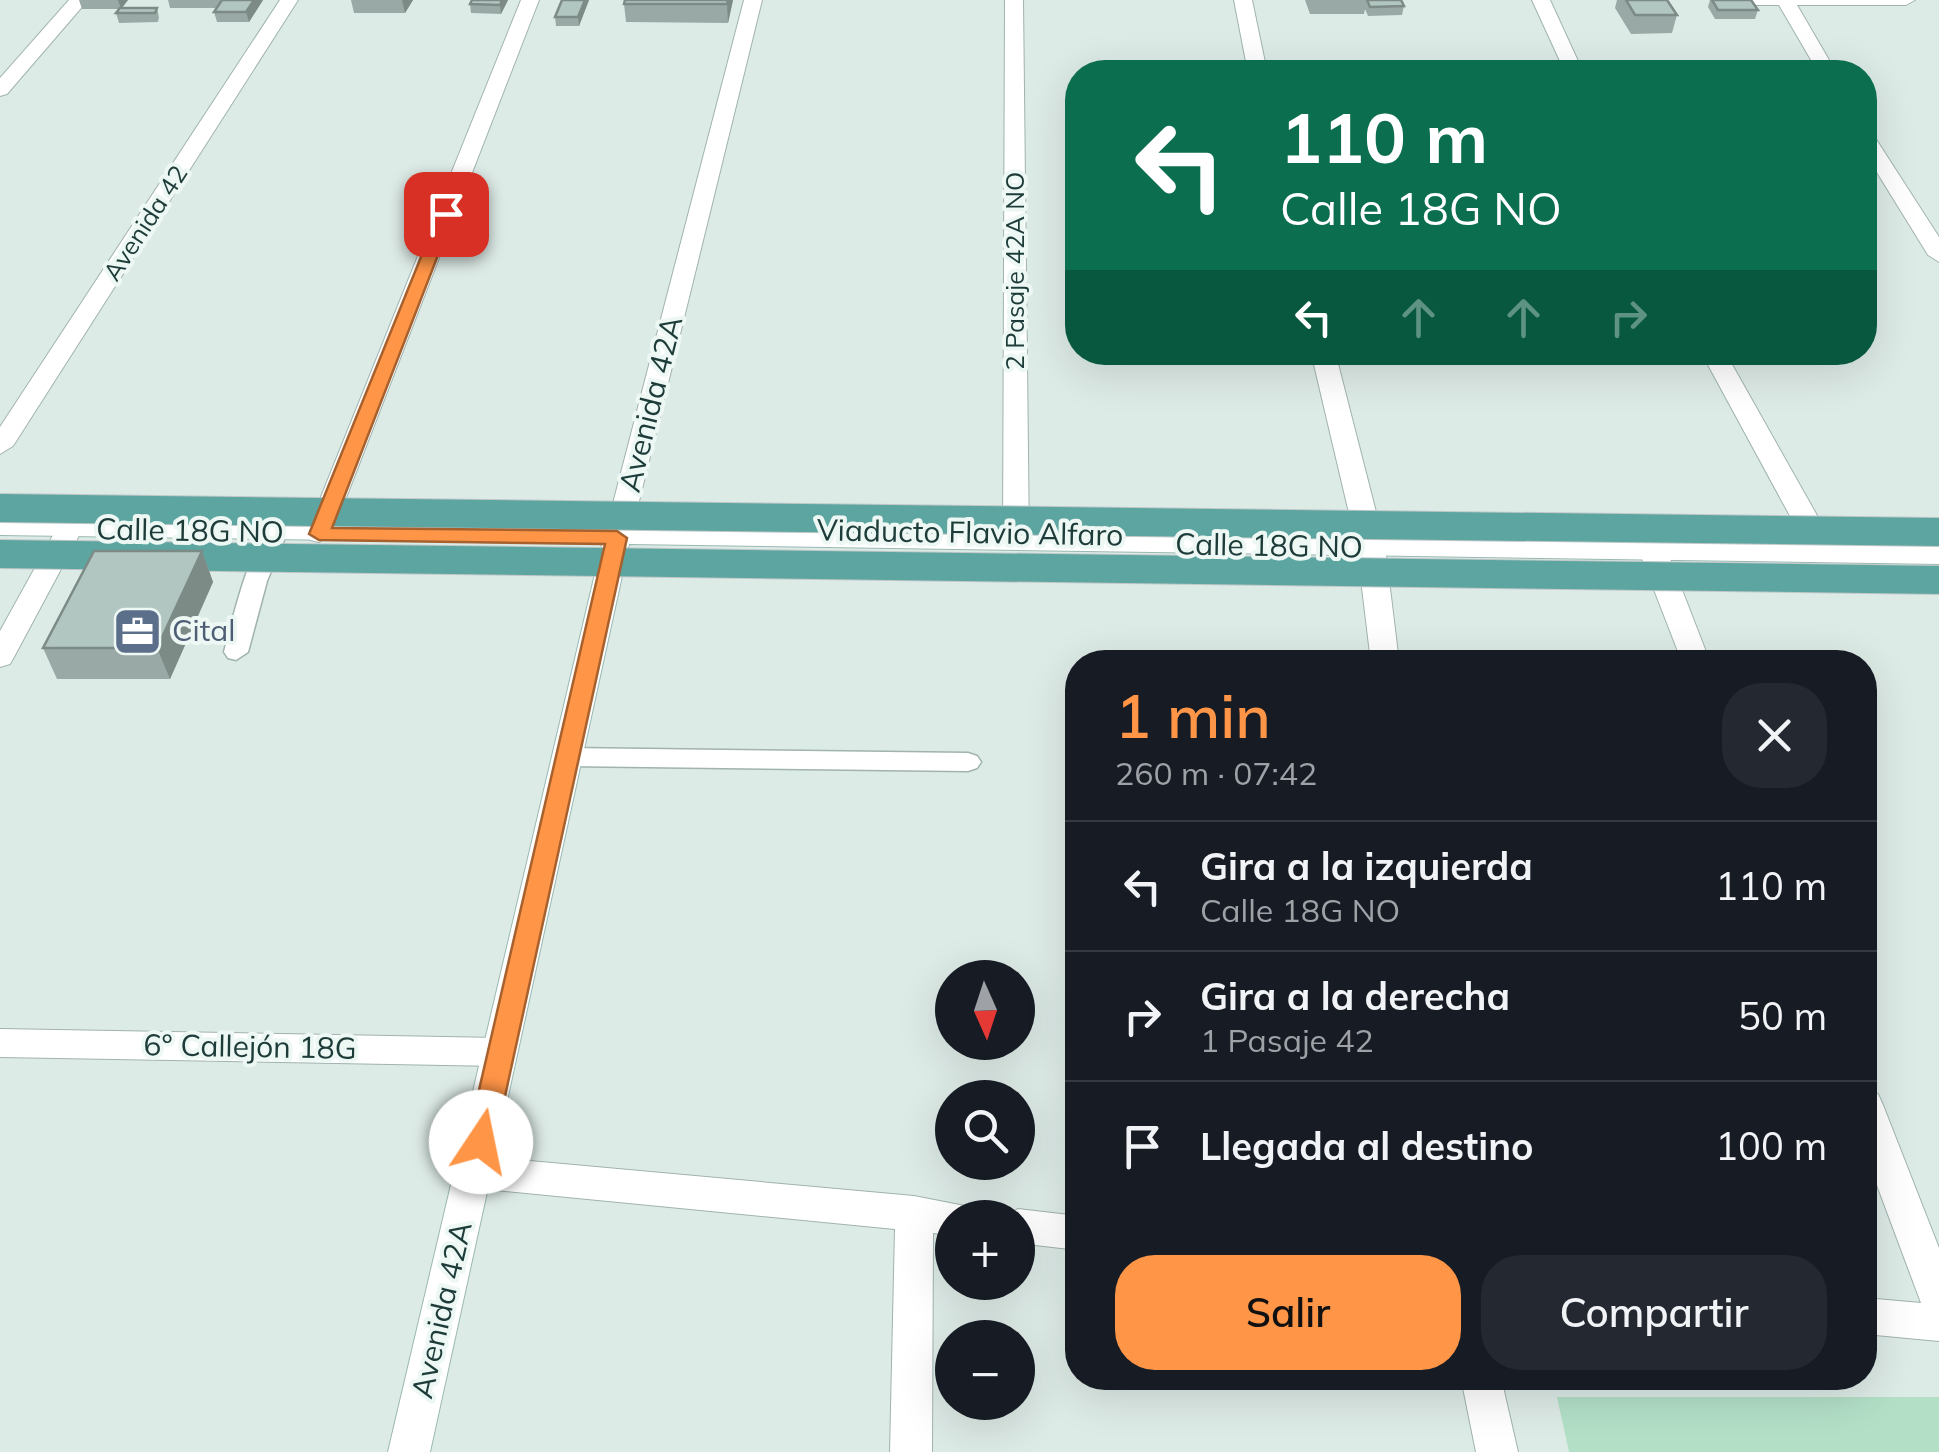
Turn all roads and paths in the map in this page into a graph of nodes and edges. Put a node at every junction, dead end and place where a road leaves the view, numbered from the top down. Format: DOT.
graph roads {
  1 [pos="79,0"];
  2 [pos="290,0"];
  3 [pos="530,0"];
  4 [pos="753,0"];
  5 [pos="1014,0"];
  6 [pos="1243,0"];
  7 [pos="1541,0"];
  8 [pos="1756,0"];
  9 [pos="1906,0"];
  10 [pos="1785,1"];
  11 [pos="1256,60"];
  12 [pos="1568,60"];
  13 [pos="1820,60"];
  14 [pos="0,90"];
  15 [pos="1877,155"];
  16 [pos="1939,255"];
  17 [pos="1325,365"];
  18 [pos="1721,365"];
  19 [pos="0,446"];
  20 [pos="0,508"];
  21 [pos="0,527"];
  22 [pos="70,528"];
  23 [pos="1939,532"];
  24 [pos="276,533"];
  25 [pos="319,534"];
  26 [pos="617,538"];
  27 [pos="1016,542"];
  28 [pos="1371,547"];
  29 [pos="1653,550"];
  30 [pos="0,554"];
  31 [pos="1824,554"];
  32 [pos="1939,555"];
  33 [pos="1939,580"];
  34 [pos="1384,650"];
  35 [pos="1691,650"];
  36 [pos="236,652"];
  37 [pos="0,657"];
  38 [pos="567,756"];
  39 [pos="968,762"];
  40 [pos="0,1043"];
  41 [pos="499,1052"];
  42 [pos="1877,1136"];
  43 [pos="474,1172"];
  44 [pos="933,1216"];
  45 [pos="1035,1228"];
  46 [pos="1065,1231"];
  47 [pos="1939,1299"];
  48 [pos="1877,1317"];
  49 [pos="1939,1323"];
  50 [pos="1484,1390"];
  51 [pos="409,1452"];
  52 [pos="911,1452"];
  53 [pos="1497,1452"];
  1 -- 14 [label="street"];
  2 -- 19 [label="street, Avenida 42"];
  3 -- 25 [label="street"];
  4 -- 26 [label="street, Avenida 42A"];
  5 -- 27 [label="street, 2 Pasaje 42A NO"];
  6 -- 11 [label="street"];
  7 -- 12 [label="street"];
  8 -- 10 [label="street"];
  9 -- 10 [label="street"];
  10 -- 13 [label="street"];
  15 -- 16 [label="street"];
  17 -- 28 [label="street"];
  18 -- 31 [label="street"];
  20 -- 23 [label="main road, Viaducto Flavio Alfaro, bridge"];
  21 -- 22 [label="street, Calle 18G NO"];
  22 -- 24 [label="street, Calle 18G NO"];
  22 -- 37 [label="street"];
  24 -- 25 [label="street, Calle 18G NO"];
  24 -- 36 [label="lane"];
  25 -- 26 [label="street, Calle 18G NO"];
  26 -- 27 [label="street, Calle 18G NO"];
  26 -- 38 [label="street, Avenida 42A"];
  27 -- 28 [label="street, Calle 18G NO"];
  28 -- 29 [label="street, Calle 18G NO"];
  28 -- 34 [label="street"];
  29 -- 31 [label="street, Calle 18G NO"];
  29 -- 35 [label="street"];
  30 -- 33 [label="main road, Viaducto Flavio Alfaro, bridge"];
  31 -- 32 [label="street, Calle 18G NO"];
  38 -- 39 [label="lane"];
  38 -- 41 [label="street, Avenida 42A"];
  40 -- 41 [label="street, 6° Callejón 18G"];
  41 -- 43 [label="street, Avenida 42A"];
  42 -- 47 [label="street"];
  43 -- 44 [label="street"];
  43 -- 51 [label="street, Avenida 42A"];
  44 -- 52 [label="street"];
  45 -- 46 [label="street"];
  48 -- 49 [label="street"];
  50 -- 53 [label="street"];
}
